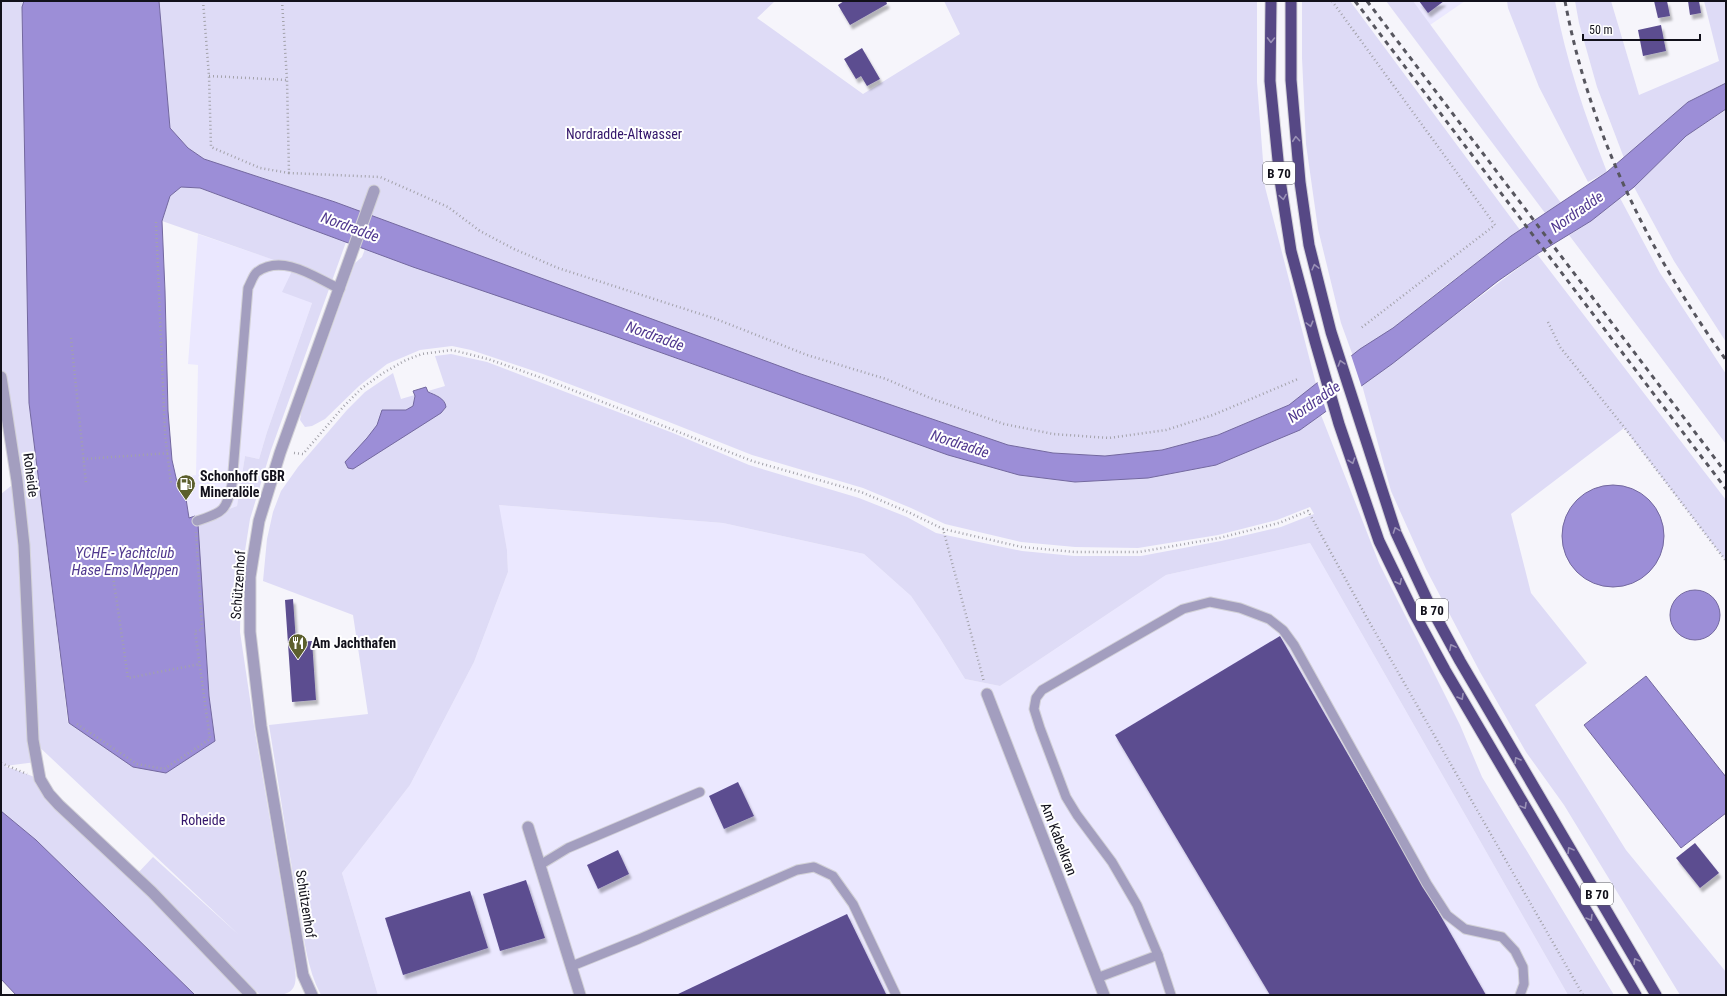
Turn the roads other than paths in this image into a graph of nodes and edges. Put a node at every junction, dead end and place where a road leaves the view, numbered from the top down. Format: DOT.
graph roads {
  1 [pos="1271,1"];
  2 [pos="1291,1"];
  3 [pos="372,195"];
  4 [pos="340,289"];
  5 [pos="1,377"];
  6 [pos="196,524"];
  7 [pos="987,694"];
  8 [pos="700,792"];
  9 [pos="528,827"];
  10 [pos="540,865"];
  11 [pos="1158,955"];
  12 [pos="572,966"];
  13 [pos="1097,978"];
  14 [pos="251,995"];
  15 [pos="312,995"];
  16 [pos="580,995"];
  17 [pos="896,995"];
  18 [pos="1104,995"];
  19 [pos="1171,995"];
  20 [pos="1520,995"];
  21 [pos="1636,995"];
  22 [pos="1656,995"];
  1 -- 21 [label="highway, B 70, one-way"];
  22 -- 2 [label="highway, B 70, one-way"];
  3 -- 4 [label="street, Schützenhof"];
  4 -- 6 [label="lane"];
  4 -- 15 [label="street, Schützenhof"];
  5 -- 14 [label="street, Roheide"];
  7 -- 13 [label="street, Am Kabelkran"];
  8 -- 10 [label="lane"];
  9 -- 10 [label="street"];
  10 -- 12 [label="street"];
  11 -- 13 [label="lane"];
  11 -- 19 [label="lane"];
  11 -- 20 [label="lane"];
  12 -- 16 [label="street"];
  12 -- 17 [label="lane"];
  13 -- 18 [label="street, Am Kabelkran"];
}
